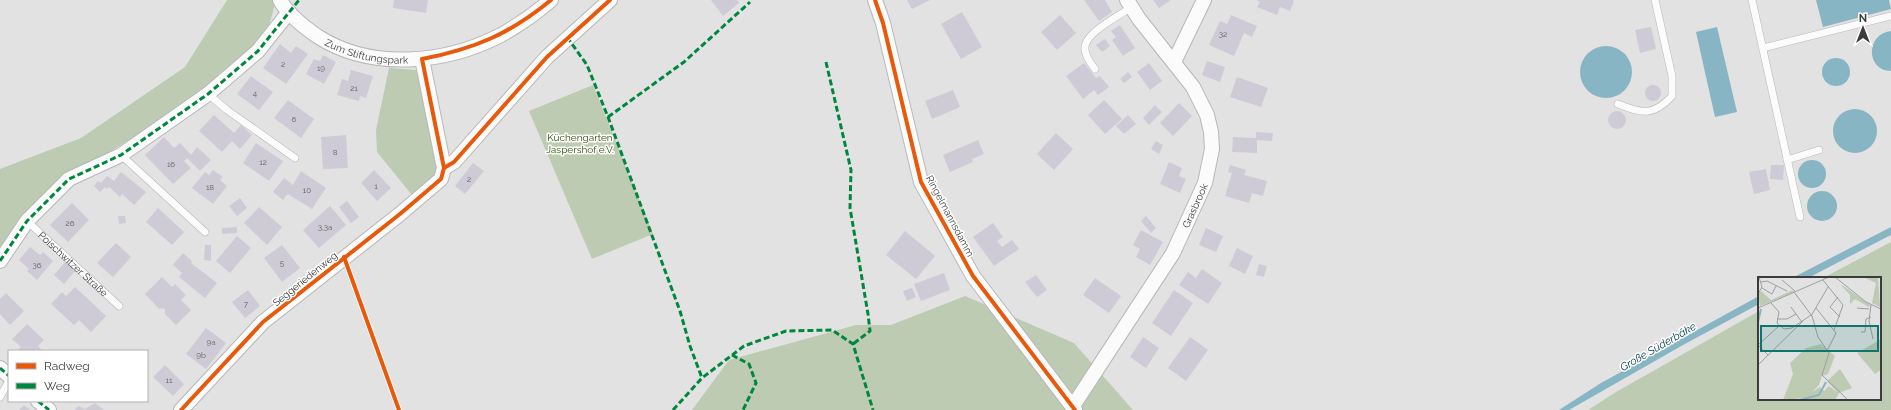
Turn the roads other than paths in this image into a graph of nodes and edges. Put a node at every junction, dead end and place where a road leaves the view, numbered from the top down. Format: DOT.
graph roads {
  1 [pos="280,0"];
  2 [pos="551,0"];
  3 [pos="610,0"];
  4 [pos="875,0"];
  5 [pos="1204,0"];
  6 [pos="1655,0"];
  7 [pos="1752,0"];
  8 [pos="1130,4"];
  9 [pos="289,12"];
  10 [pos="1891,16"];
  11 [pos="1763,48"];
  12 [pos="422,59"];
  13 [pos="1174,62"];
  14 [pos="1095,69"];
  15 [pos="208,94"];
  16 [pos="1618,104"];
  17 [pos="1819,150"];
  18 [pos="121,155"];
  19 [pos="295,158"];
  20 [pos="1787,160"];
  21 [pos="444,168"];
  22 [pos="1800,217"];
  23 [pos="27,221"];
  24 [pos="205,232"];
  25 [pos="0,261"];
  26 [pos="119,306"];
  27 [pos="0,368"];
  28 [pos="8,375"];
  29 [pos="8,383"];
  30 [pos="0,397"];
  31 [pos="39,402"];
  32 [pos="1074,408"];
  33 [pos="49,410"];
  34 [pos="181,410"];
  1 -- 9 [label="street, Zum Stiftungspark"];
  2 -- 12 [label="street, Zum Stiftungspark"];
  3 -- 21 [label="street, Seggeriedenweg"];
  4 -- 32 [label="street, Ringelmannsdamm"];
  5 -- 13 [label="street"];
  6 -- 16 [label="lane"];
  7 -- 11 [label="lane"];
  8 -- 13 [label="street, Grasbrook"];
  8 -- 14 [label="lane"];
  9 -- 12 [label="street, Zum Stiftungspark"];
  9 -- 15 [label="street"];
  10 -- 11 [label="lane"];
  11 -- 20 [label="lane"];
  12 -- 21 [label="street"];
  13 -- 32 [label="street, Grasbrook"];
  15 -- 18 [label="street"];
  15 -- 19 [label="lane"];
  17 -- 20 [label="lane"];
  18 -- 23 [label="street"];
  18 -- 24 [label="lane"];
  20 -- 22 [label="lane"];
  21 -- 34 [label="street, Seggeriedenweg"];
  23 -- 25 [label="street"];
  23 -- 26 [label="lane, Poischwitzer Straße"];
  27 -- 28 [label="street"];
  29 -- 30 [label="lane"];
  31 -- 33 [label="street"];
}
